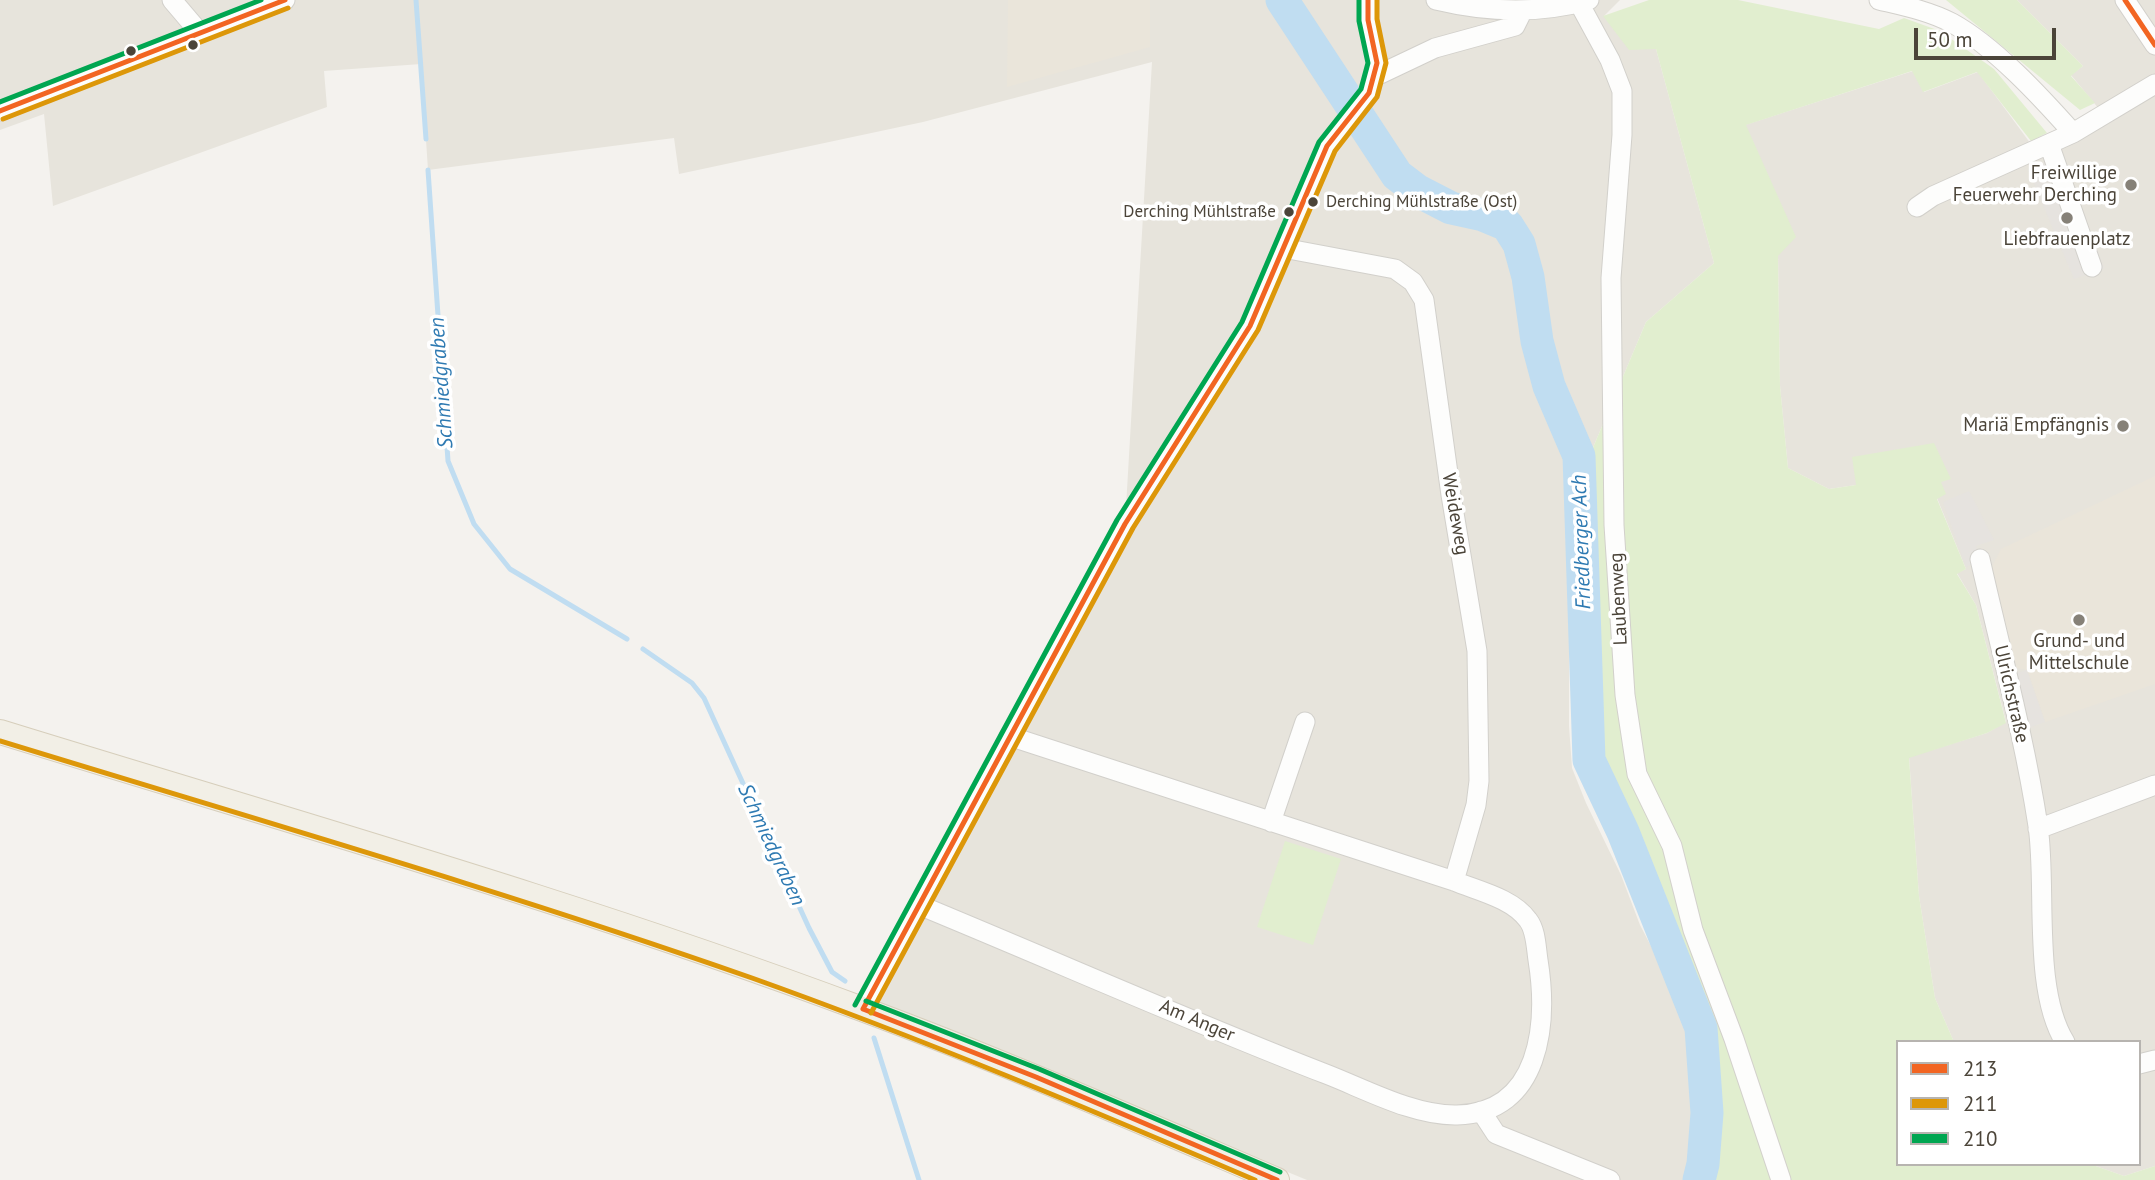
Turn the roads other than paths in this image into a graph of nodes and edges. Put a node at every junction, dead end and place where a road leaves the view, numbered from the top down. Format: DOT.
graph roads {
  1 [pos="172,0"];
  2 [pos="285,0"];
  3 [pos="1368,0"];
  4 [pos="1436,0"];
  5 [pos="1879,0"];
  6 [pos="2126,0"];
  7 [pos="1584,1"];
  8 [pos="1524,10"];
  9 [pos="200,33"];
  10 [pos="2155,45"];
  11 [pos="1376,76"];
  12 [pos="2155,84"];
  13 [pos="0,111"];
  14 [pos="2073,133"];
  15 [pos="2049,144"];
  16 [pos="1917,207"];
  17 [pos="1283,248"];
  18 [pos="2092,267"];
  19 [pos="1980,559"];
  20 [pos="1305,722"];
  21 [pos="0,732"];
  22 [pos="1009,736"];
  23 [pos="2155,785"];
  24 [pos="1270,822"];
  25 [pos="2038,829"];
  26 [pos="1454,881"];
  27 [pos="919,905"];
  28 [pos="863,1009"];
  29 [pos="2064,1040"];
  30 [pos="1481,1111"];
  31 [pos="1277,1180"];
  32 [pos="1610,1180"];
  33 [pos="1781,1180"];
  1 -- 9 [label="street"];
  2 -- 9 [label="street"];
  3 -- 11 [label="street"];
  4 -- 8 [label="street"];
  5 -- 14 [label="street"];
  6 -- 10 [label="street"];
  7 -- 8 [label="street"];
  7 -- 33 [label="street, Laubenweg"];
  8 -- 11 [label="street"];
  9 -- 13 [label="street"];
  11 -- 17 [label="street"];
  12 -- 14 [label="street"];
  14 -- 15 [label="street"];
  15 -- 16 [label="street"];
  15 -- 18 [label="street"];
  17 -- 22 [label="street"];
  17 -- 26 [label="street, Weideweg"];
  19 -- 25 [label="street, Ulrichstraße"];
  20 -- 24 [label="street"];
  21 -- 28 [label="main road"];
  22 -- 24 [label="street, Am Anger"];
  22 -- 27 [label="street"];
  23 -- 25 [label="street"];
  24 -- 26 [label="street, Am Anger"];
  25 -- 29 [label="street, Ulrichstraße"];
  26 -- 30 [label="street, Am Anger"];
  27 -- 28 [label="street"];
  27 -- 30 [label="street, Am Anger"];
  28 -- 31 [label="main road"];
  30 -- 32 [label="street"];
}
